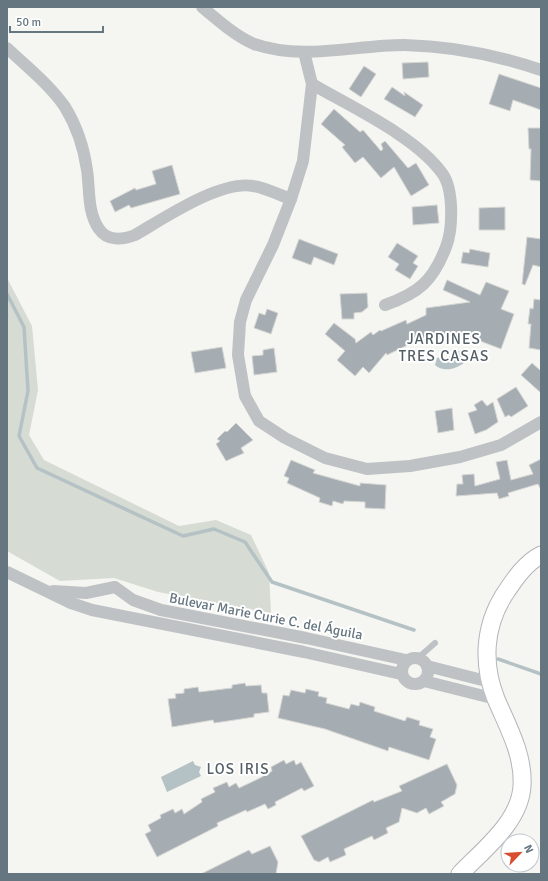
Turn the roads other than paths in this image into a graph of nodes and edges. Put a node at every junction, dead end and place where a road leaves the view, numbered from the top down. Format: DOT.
graph roads {
  1 [pos="202,7"];
  2 [pos="7,48"];
  3 [pos="304,52"];
  4 [pos="541,70"];
  5 [pos="312,84"];
  6 [pos="291,199"];
  7 [pos="385,305"];
  8 [pos="541,422"];
  9 [pos="541,555"];
  10 [pos="7,572"];
  11 [pos="107,588"];
  12 [pos="46,590"];
  13 [pos="123,592"];
  14 [pos="112,615"];
  15 [pos="435,643"];
  16 [pos="417,662"];
  17 [pos="402,674"];
  18 [pos="424,681"];
  19 [pos="490,682"];
  20 [pos="496,699"];
  21 [pos="460,874"];
  1 -- 3 [label="street"];
  2 -- 6 [label="street"];
  3 -- 4 [label="street"];
  3 -- 5 [label="street"];
  5 -- 6 [label="street"];
  5 -- 7 [label="street"];
  6 -- 8 [label="street"];
  9 -- 19 [label="street"];
  10 -- 12 [label="street, Bulevar Marie Curie C. del Águila"];
  11 -- 12 [label="street, Bulevar Marie Curie C. del Águila"];
  11 -- 13 [label="street, Bulevar Marie Curie C. del Águila"];
  11 -- 14 [label="street"];
  12 -- 14 [label="street, Bulevar Marie Curie C. del Águila"];
  13 -- 14 [label="street"];
  13 -- 16 [label="street, Bulevar Marie Curie C. del Águila"];
  14 -- 17 [label="street, Bulevar Marie Curie C. del Águila"];
  15 -- 16 [label="lane"];
  16 -- 17 [label="street"];
  16 -- 18 [label="street"];
  16 -- 19 [label="street, Bulevar Marie Curie C. del Águila"];
  17 -- 18 [label="street"];
  18 -- 20 [label="street"];
  19 -- 20 [label="street"];
  20 -- 21 [label="street"];
}
